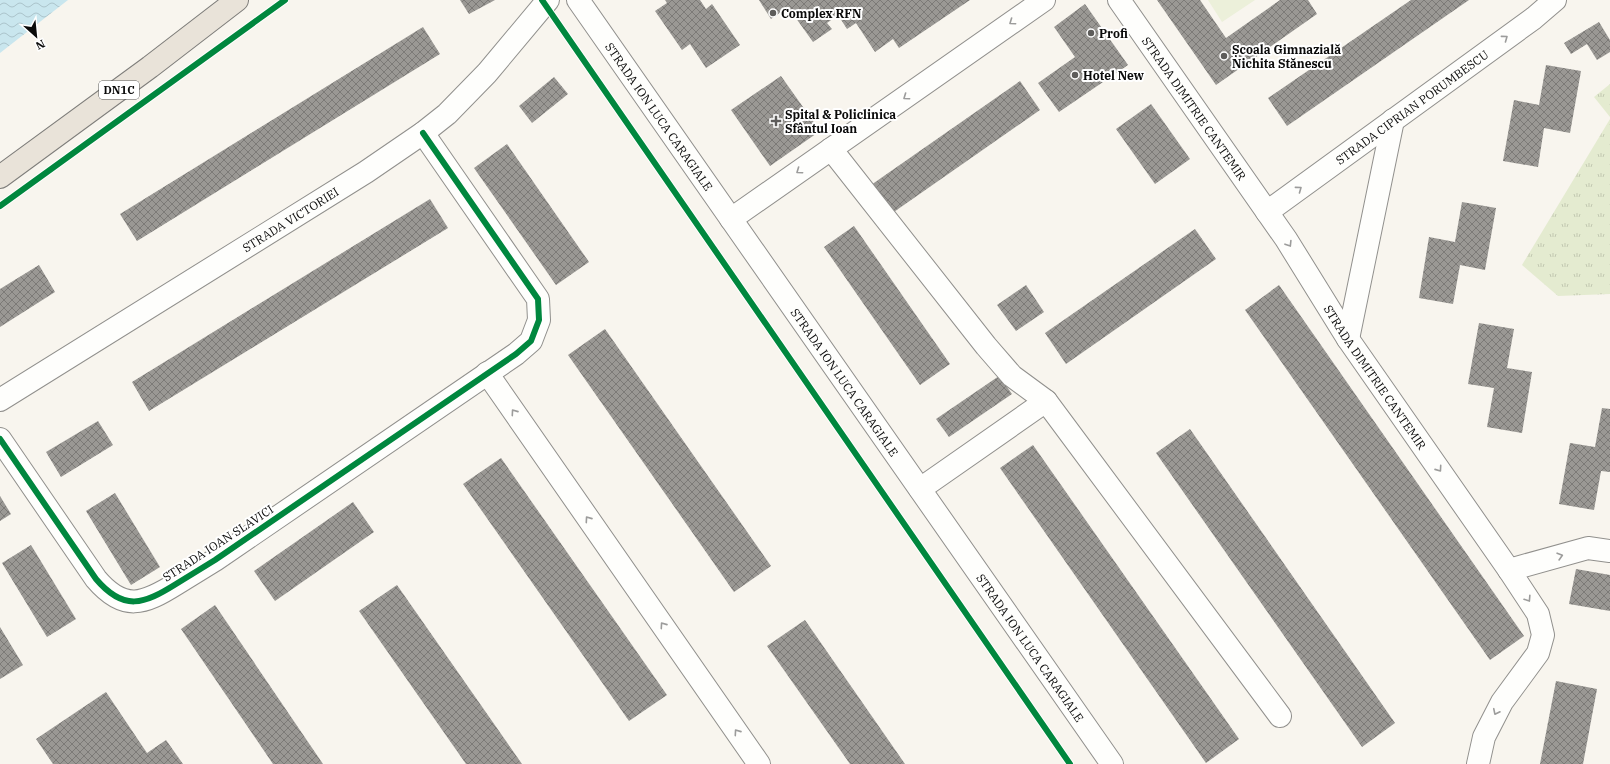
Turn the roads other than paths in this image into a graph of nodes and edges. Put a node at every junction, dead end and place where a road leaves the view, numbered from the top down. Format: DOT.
graph roads {
  1 [pos="237,0"];
  2 [pos="548,0"];
  3 [pos="578,0"];
  4 [pos="1044,0"];
  5 [pos="1119,0"];
  6 [pos="1555,0"];
  7 [pos="1393,120"];
  8 [pos="423,133"];
  9 [pos="831,149"];
  10 [pos="0,177"];
  11 [pos="1267,212"];
  12 [pos="731,219"];
  13 [pos="1348,339"];
  14 [pos="487,373"];
  15 [pos="0,400"];
  16 [pos="1046,401"];
  17 [pos="0,439"];
  18 [pos="920,490"];
  19 [pos="1610,535"];
  20 [pos="1588,548"];
  21 [pos="1610,551"];
  22 [pos="1509,570"];
  23 [pos="1280,716"];
  24 [pos="759,764"];
  25 [pos="1112,764"];
  26 [pos="1478,764"];
  1 -- 10 [label="main road, DN1C"];
  2 -- 8 [label="street, STRADA VICTORIEI"];
  3 -- 12 [label="street, STRADA ION LUCA CARAGIALE"];
  4 -- 9 [label="street, one-way"];
  5 -- 11 [label="street, STRADA DIMITRIE CANTEMIR"];
  7 -- 6 [label="street, STRADA CIPRIAN PORUMBESCU, one-way"];
  11 -- 7 [label="street, STRADA CIPRIAN PORUMBESCU, one-way"];
  7 -- 13 [label="street"];
  8 -- 14 [label="street, STRADA IOAN SLAVICI"];
  8 -- 15 [label="street, STRADA VICTORIEI"];
  9 -- 12 [label="street, one-way"];
  9 -- 16 [label="street"];
  11 -- 13 [label="street, STRADA DIMITRIE CANTEMIR, one-way"];
  12 -- 18 [label="street, STRADA ION LUCA CARAGIALE"];
  13 -- 22 [label="street, STRADA DIMITRIE CANTEMIR, one-way"];
  14 -- 17 [label="street, STRADA IOAN SLAVICI"];
  24 -- 14 [label="street, one-way"];
  16 -- 18 [label="street"];
  16 -- 23 [label="street"];
  18 -- 25 [label="street, STRADA ION LUCA CARAGIALE"];
  19 -- 20 [label="street"];
  20 -- 21 [label="street"];
  22 -- 20 [label="street, one-way"];
  22 -- 26 [label="street, STRADA DIMITRIE CANTEMIR, one-way"];
}
